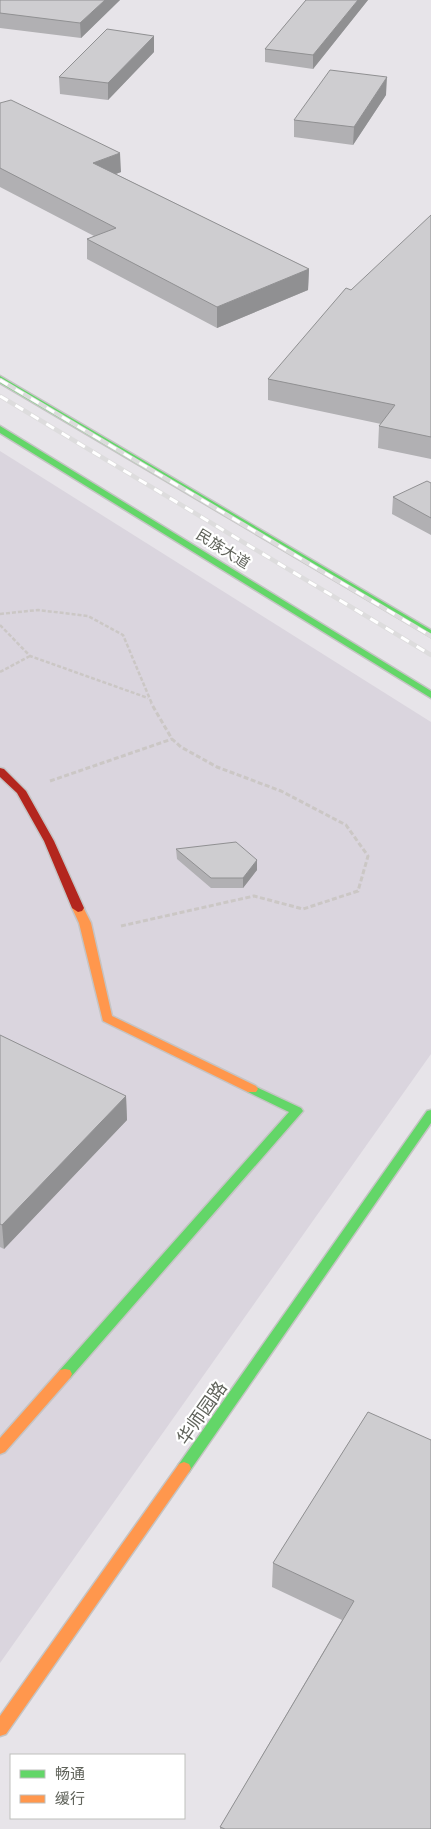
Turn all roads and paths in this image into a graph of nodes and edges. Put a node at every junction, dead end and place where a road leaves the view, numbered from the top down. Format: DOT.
graph roads {
  1 [pos="0,379"];
  2 [pos="0,429"];
  3 [pos="0,614"];
  4 [pos="0,625"];
  5 [pos="431,634"];
  6 [pos="30,656"];
  7 [pos="0,672"];
  8 [pos="431,695"];
  9 [pos="148,698"];
  10 [pos="172,739"];
  11 [pos="0,770"];
  12 [pos="21,791"];
  13 [pos="85,923"];
  14 [pos="431,1114"];
  15 [pos="0,1448"];
  16 [pos="0,1729"];
  1 -- 5 [label="main road"];
  2 -- 8 [label="main road, 民族大道"];
  3 -- 9 [label="path"];
  4 -- 6 [label="path"];
  6 -- 7 [label="path"];
  6 -- 9 [label="path"];
  9 -- 10 [label="path"];
  10 -- 12 [label="path"];
  10 -- 13 [label="path"];
  11 -- 12 [label="main road"];
  12 -- 13 [label="main road"];
  13 -- 15 [label="main road"];
  14 -- 16 [label="main road, 华师园路"];
}
